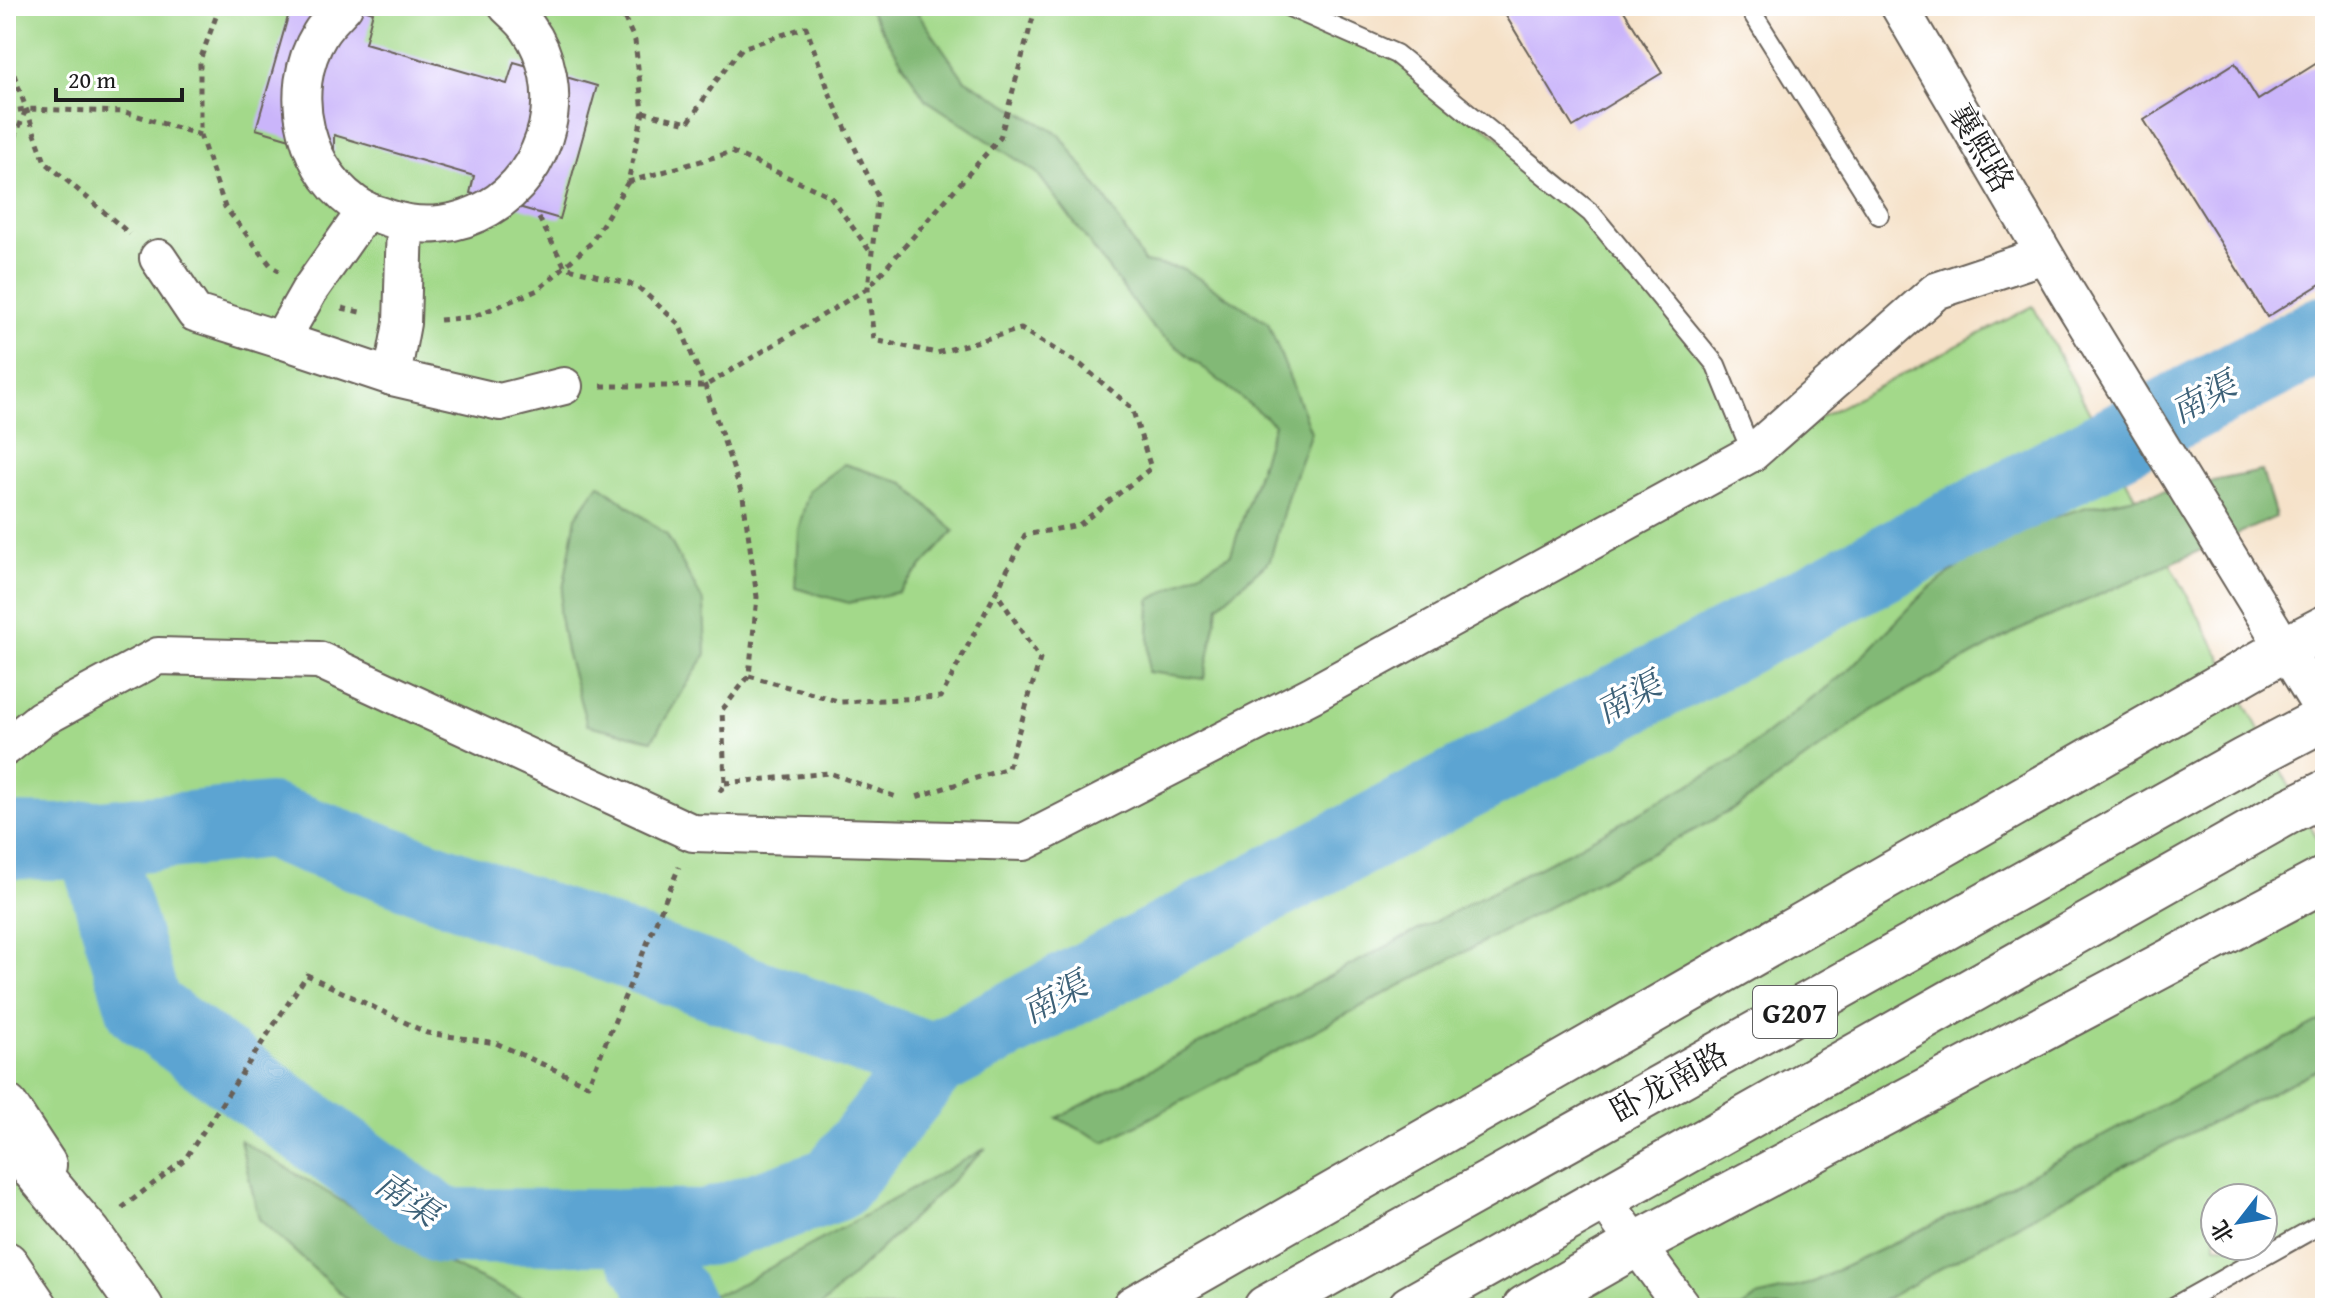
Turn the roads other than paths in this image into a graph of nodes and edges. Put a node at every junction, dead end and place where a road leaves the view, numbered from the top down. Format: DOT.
graph roads {
  1 [pos="344,6"];
  2 [pos="507,6"];
  3 [pos="1287,6"];
  4 [pos="1748,6"];
  5 [pos="1899,6"];
  6 [pos="366,210"];
  7 [pos="1879,215"];
  8 [pos="405,223"];
  9 [pos="2044,255"];
  10 [pos="158,258"];
  11 [pos="281,340"];
  12 [pos="392,377"];
  13 [pos="564,386"];
  14 [pos="1752,453"];
  15 [pos="2325,628"];
  16 [pos="2285,649"];
  17 [pos="2325,716"];
  18 [pos="6,747"];
  19 [pos="2325,793"];
  20 [pos="2325,879"];
  21 [pos="6,1107"];
  22 [pos="6,1136"];
  23 [pos="1603,1199"];
  24 [pos="2325,1222"];
  25 [pos="89,1234"];
  26 [pos="1637,1244"];
  27 [pos="141,1308"];
  28 [pos="1134,1308"];
  29 [pos="1266,1308"];
  30 [pos="1410,1308"];
  31 [pos="1525,1308"];
  32 [pos="1683,1308"];
  33 [pos="2171,1308"];
  1 -- 6 [label="street"];
  2 -- 8 [label="street"];
  3 -- 14 [label="lane"];
  4 -- 7 [label="lane"];
  5 -- 9 [label="street, 襄熙路"];
  6 -- 8 [label="street"];
  6 -- 11 [label="street"];
  8 -- 12 [label="street"];
  9 -- 14 [label="street"];
  9 -- 16 [label="street, 襄熙路"];
  10 -- 11 [label="street"];
  11 -- 12 [label="street"];
  12 -- 13 [label="street"];
  14 -- 18 [label="street"];
  15 -- 16 [label="main road"];
  16 -- 17 [label="street, 襄熙路"];
  16 -- 28 [label="main road"];
  17 -- 29 [label="main road, 卧龙南路 / G207"];
  19 -- 23 [label="main road, G207"];
  20 -- 26 [label="main road"];
  21 -- 25 [label="main road"];
  22 -- 25 [label="main road"];
  23 -- 26 [label="street"];
  23 -- 30 [label="main road, G207"];
  24 -- 33 [label="lane"];
  25 -- 27 [label="main road"];
  26 -- 31 [label="main road"];
  26 -- 32 [label="street"];
}
